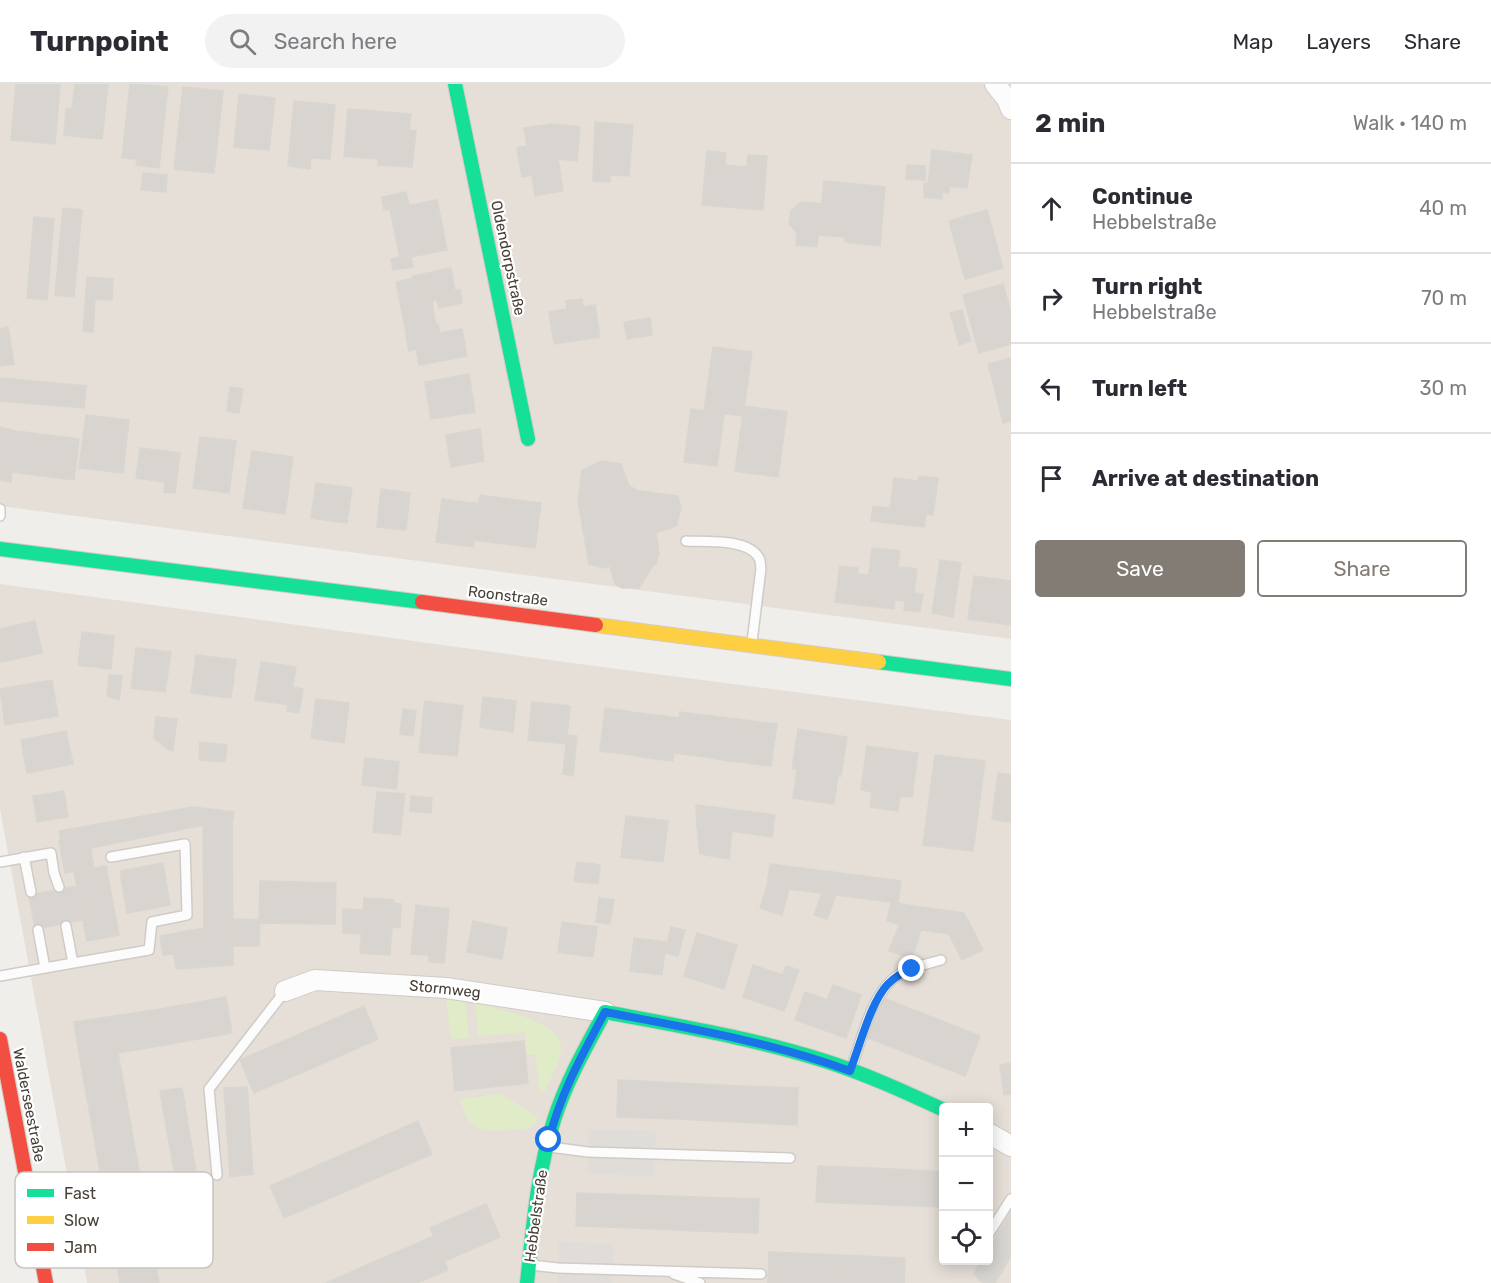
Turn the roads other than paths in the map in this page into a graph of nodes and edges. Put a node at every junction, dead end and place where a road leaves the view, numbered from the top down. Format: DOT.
graph roads {
  1 [pos="455,84"];
  2 [pos="995,84"];
  3 [pos="1011,109"];
  4 [pos="528,439"];
  5 [pos="0,509"];
  6 [pos="0,516"];
  7 [pos="686,541"];
  8 [pos="0,549"];
  9 [pos="752,645"];
  10 [pos="1011,679"];
  11 [pos="24,857"];
  12 [pos="111,857"];
  13 [pos="0,862"];
  14 [pos="59,887"];
  15 [pos="31,892"];
  16 [pos="66,926"];
  17 [pos="38,930"];
  18 [pos="940,960"];
  19 [pos="73,963"];
  20 [pos="45,968"];
  21 [pos="0,976"];
  22 [pos="285,991"];
  23 [pos="605,1012"];
  24 [pos="0,1039"];
  25 [pos="850,1071"];
  26 [pos="939,1108"];
  27 [pos="993,1136"];
  28 [pos="1011,1146"];
  29 [pos="548,1147"];
  30 [pos="790,1158"];
  31 [pos="25,1172"];
  32 [pos="217,1175"];
  33 [pos="1011,1199"];
  34 [pos="993,1227"];
  35 [pos="529,1265"];
  36 [pos="43,1268"];
  37 [pos="665,1271"];
  38 [pos="761,1274"];
  39 [pos="46,1283"];
  40 [pos="527,1283"];
  41 [pos="700,1283"];
  1 -- 4 [label="main road, Oldendorpstraße"];
  2 -- 3 [label="street"];
  5 -- 6 [label="lane"];
  7 -- 9 [label="lane"];
  8 -- 9 [label="main road, Roonstraße"];
  9 -- 10 [label="main road, Roonstraße"];
  11 -- 13 [label="lane"];
  11 -- 14 [label="lane"];
  11 -- 15 [label="lane"];
  12 -- 19 [label="lane"];
  16 -- 19 [label="lane"];
  17 -- 20 [label="lane"];
  18 -- 25 [label="lane"];
  19 -- 20 [label="lane"];
  20 -- 21 [label="lane"];
  22 -- 23 [label="street, Stormweg"];
  22 -- 32 [label="lane"];
  23 -- 25 [label="main road"];
  23 -- 29 [label="main road, Hebbelstraße"];
  24 -- 31 [label="main road, Walderseestraße"];
  25 -- 26 [label="main road"];
  27 -- 28 [label="street"];
  29 -- 30 [label="lane"];
  29 -- 35 [label="main road, Hebbelstraße"];
  33 -- 34 [label="lane"];
  35 -- 37 [label="lane"];
  35 -- 40 [label="main road, Hebbelstraße"];
  36 -- 39 [label="main road, Walderseestraße"];
  37 -- 38 [label="lane"];
  37 -- 41 [label="lane"];
}
